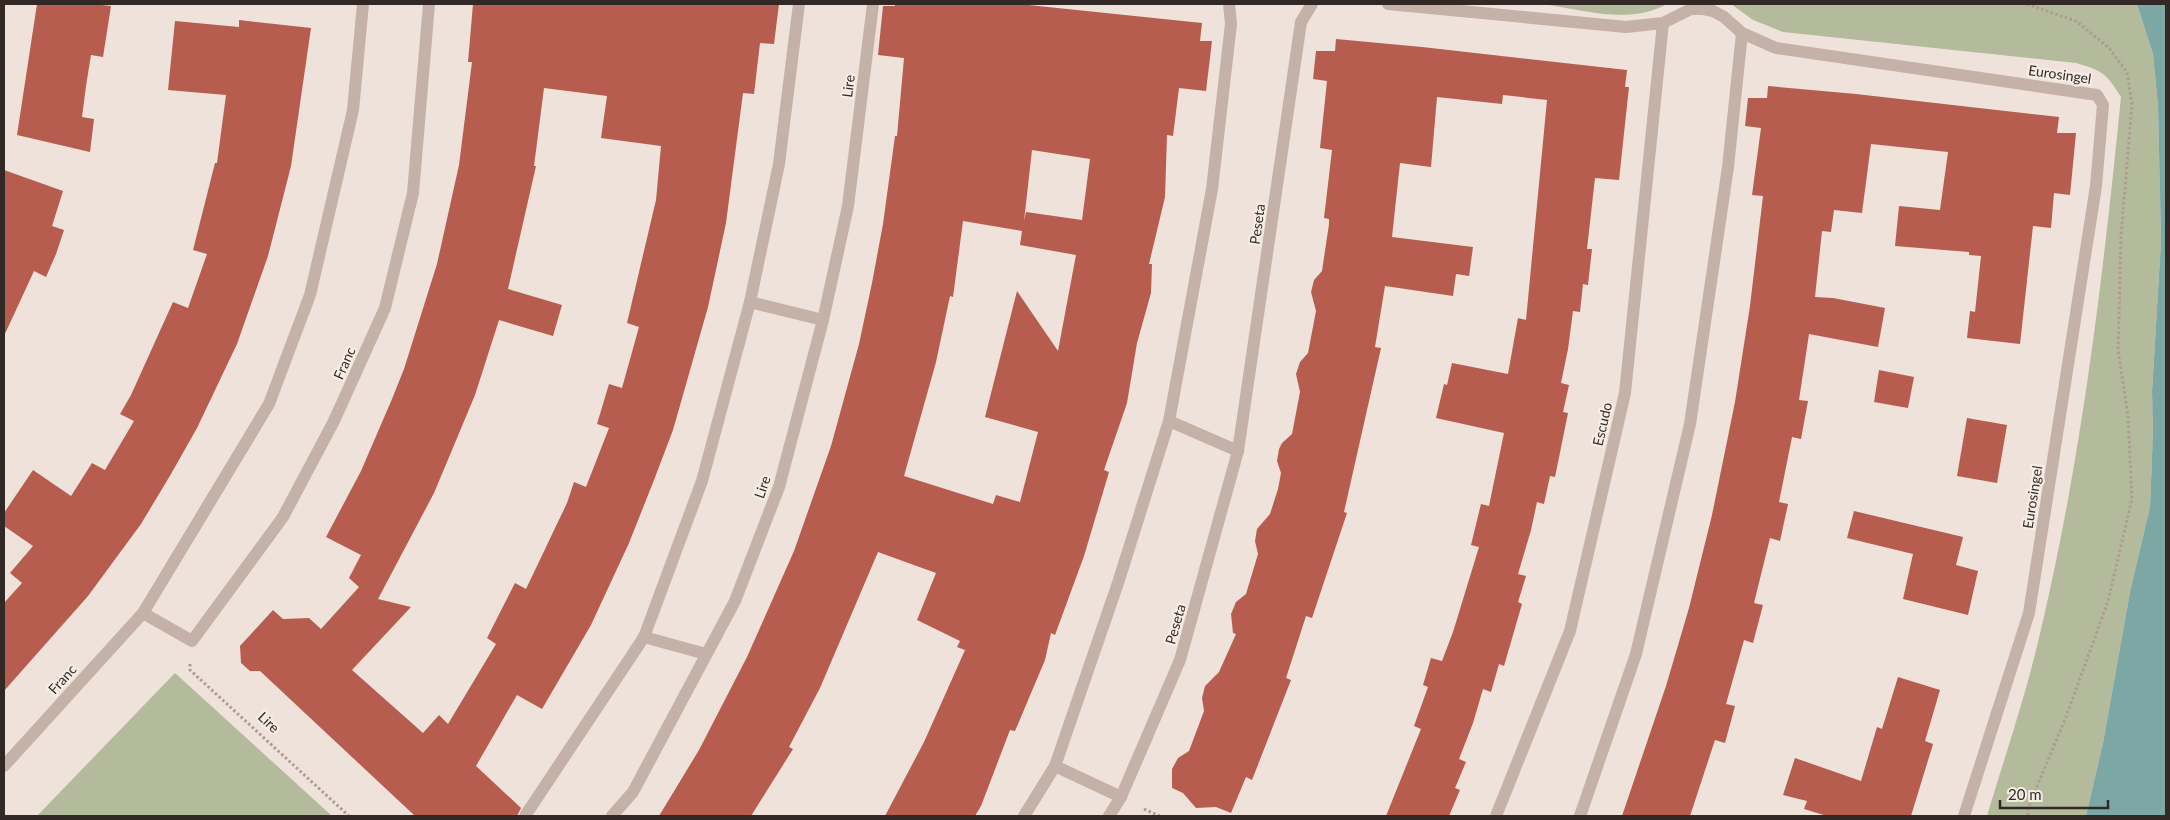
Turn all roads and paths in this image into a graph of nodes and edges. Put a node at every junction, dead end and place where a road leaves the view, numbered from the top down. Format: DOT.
graph roads {
  1 [pos="363,4"];
  2 [pos="430,4"];
  3 [pos="799,4"];
  4 [pos="873,4"];
  5 [pos="1229,4"];
  6 [pos="1312,4"];
  7 [pos="1388,4"];
  8 [pos="2027,4"];
  9 [pos="1663,22"];
  10 [pos="1742,33"];
  11 [pos="750,302"];
  12 [pos="823,320"];
  13 [pos="1169,421"];
  14 [pos="1238,451"];
  15 [pos="143,613"];
  16 [pos="644,636"];
  17 [pos="192,641"];
  18 [pos="706,654"];
  19 [pos="4,766"];
  20 [pos="1055,766"];
  21 [pos="1121,797"];
  22 [pos="349,816"];
  23 [pos="525,816"];
  24 [pos="612,816"];
  25 [pos="1024,816"];
  26 [pos="1109,816"];
  27 [pos="1496,816"];
  28 [pos="1580,816"];
  29 [pos="1964,816"];
  30 [pos="2028,816"];
  1 -- 15 [label="street, Franc"];
  2 -- 17 [label="street, Franc"];
  3 -- 11 [label="street"];
  4 -- 12 [label="street, Lire"];
  5 -- 13 [label="street"];
  6 -- 14 [label="street, Peseta"];
  7 -- 9 [label="street, Eurosingel"];
  8 -- 30 [label="path"];
  9 -- 10 [label="street, Eurosingel"];
  9 -- 27 [label="street, Escudo"];
  10 -- 28 [label="street"];
  10 -- 29 [label="street, Eurosingel"];
  11 -- 12 [label="street"];
  11 -- 16 [label="street"];
  12 -- 18 [label="street, Lire"];
  13 -- 14 [label="street"];
  13 -- 20 [label="street"];
  14 -- 21 [label="street, Peseta"];
  15 -- 17 [label="street"];
  15 -- 19 [label="street, Franc"];
  16 -- 18 [label="street"];
  16 -- 23 [label="street"];
  17 -- 22 [label="path, Lire"];
  18 -- 24 [label="street, Lire"];
  20 -- 21 [label="street"];
  20 -- 25 [label="street"];
  21 -- 26 [label="street, Peseta"];
}
